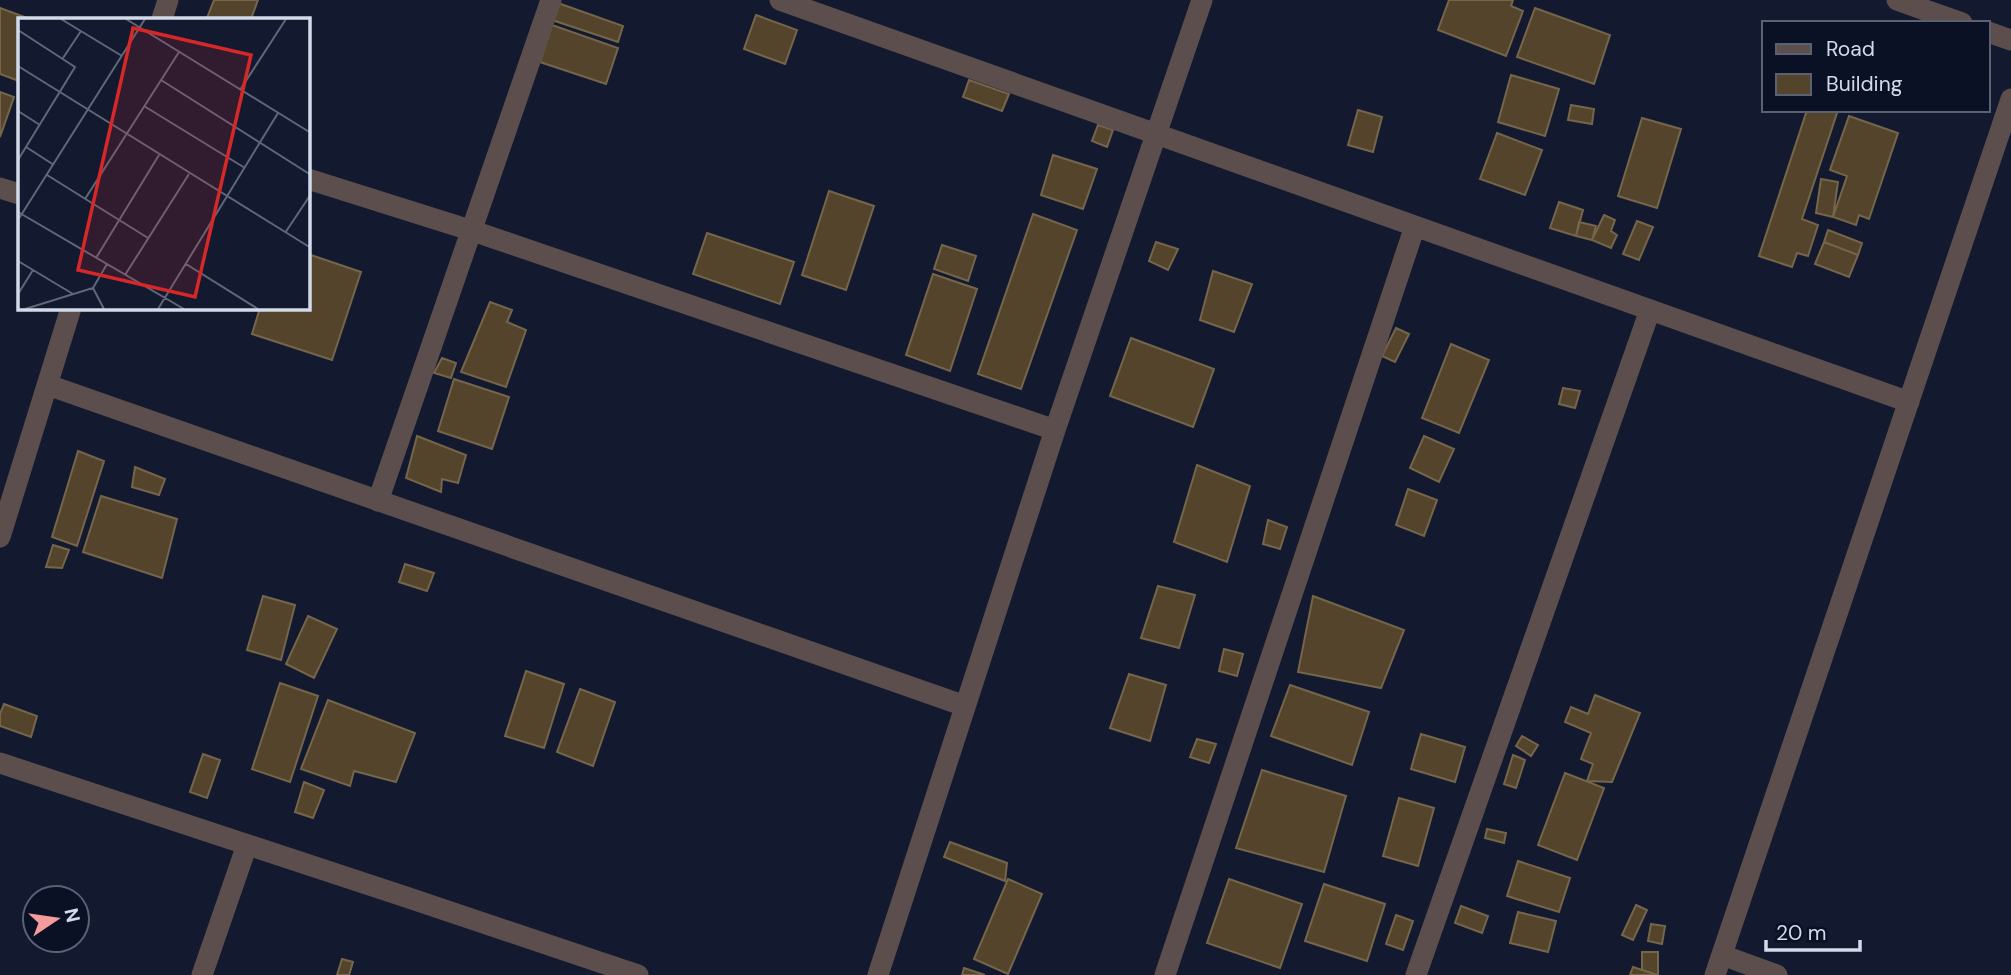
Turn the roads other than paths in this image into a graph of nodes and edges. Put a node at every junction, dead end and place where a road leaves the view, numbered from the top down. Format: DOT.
graph roads {
  1 [pos="168,0"];
  2 [pos="551,0"];
  3 [pos="780,0"];
  4 [pos="1202,0"];
  5 [pos="1898,0"];
  6 [pos="162,18"];
  7 [pos="1956,21"];
  8 [pos="1990,33"];
  9 [pos="2011,40"];
  10 [pos="2011,99"];
  11 [pos="1156,134"];
  12 [pos="310,180"];
  13 [pos="0,188"];
  14 [pos="18,194"];
  15 [pos="1415,226"];
  16 [pos="473,231"];
  17 [pos="70,310"];
  18 [pos="1650,310"];
  19 [pos="48,385"];
  20 [pos="1909,402"];
  21 [pos="1055,430"];
  22 [pos="378,501"];
  23 [pos="0,537"];
  24 [pos="965,706"];
  25 [pos="0,763"];
  26 [pos="247,845"];
  27 [pos="1718,965"];
  28 [pos="202,975"];
  29 [pos="638,975"];
  30 [pos="878,975"];
  31 [pos="1165,975"];
  32 [pos="1416,975"];
  33 [pos="1777,975"];
  1 -- 6 [label="street"];
  2 -- 16 [label="street"];
  3 -- 11 [label="street"];
  4 -- 11 [label="street"];
  5 -- 7 [label="street"];
  8 -- 9 [label="street"];
  10 -- 20 [label="street"];
  11 -- 15 [label="street"];
  11 -- 21 [label="street"];
  12 -- 16 [label="street"];
  13 -- 14 [label="street"];
  15 -- 18 [label="street"];
  15 -- 31 [label="street"];
  16 -- 21 [label="street"];
  16 -- 22 [label="street"];
  17 -- 19 [label="street"];
  18 -- 20 [label="street"];
  18 -- 32 [label="street"];
  19 -- 22 [label="street"];
  19 -- 23 [label="street"];
  20 -- 27 [label="street"];
  21 -- 24 [label="street"];
  22 -- 24 [label="street"];
  24 -- 30 [label="street"];
  25 -- 26 [label="street"];
  26 -- 28 [label="street"];
  26 -- 29 [label="street"];
  27 -- 33 [label="street"];
}
